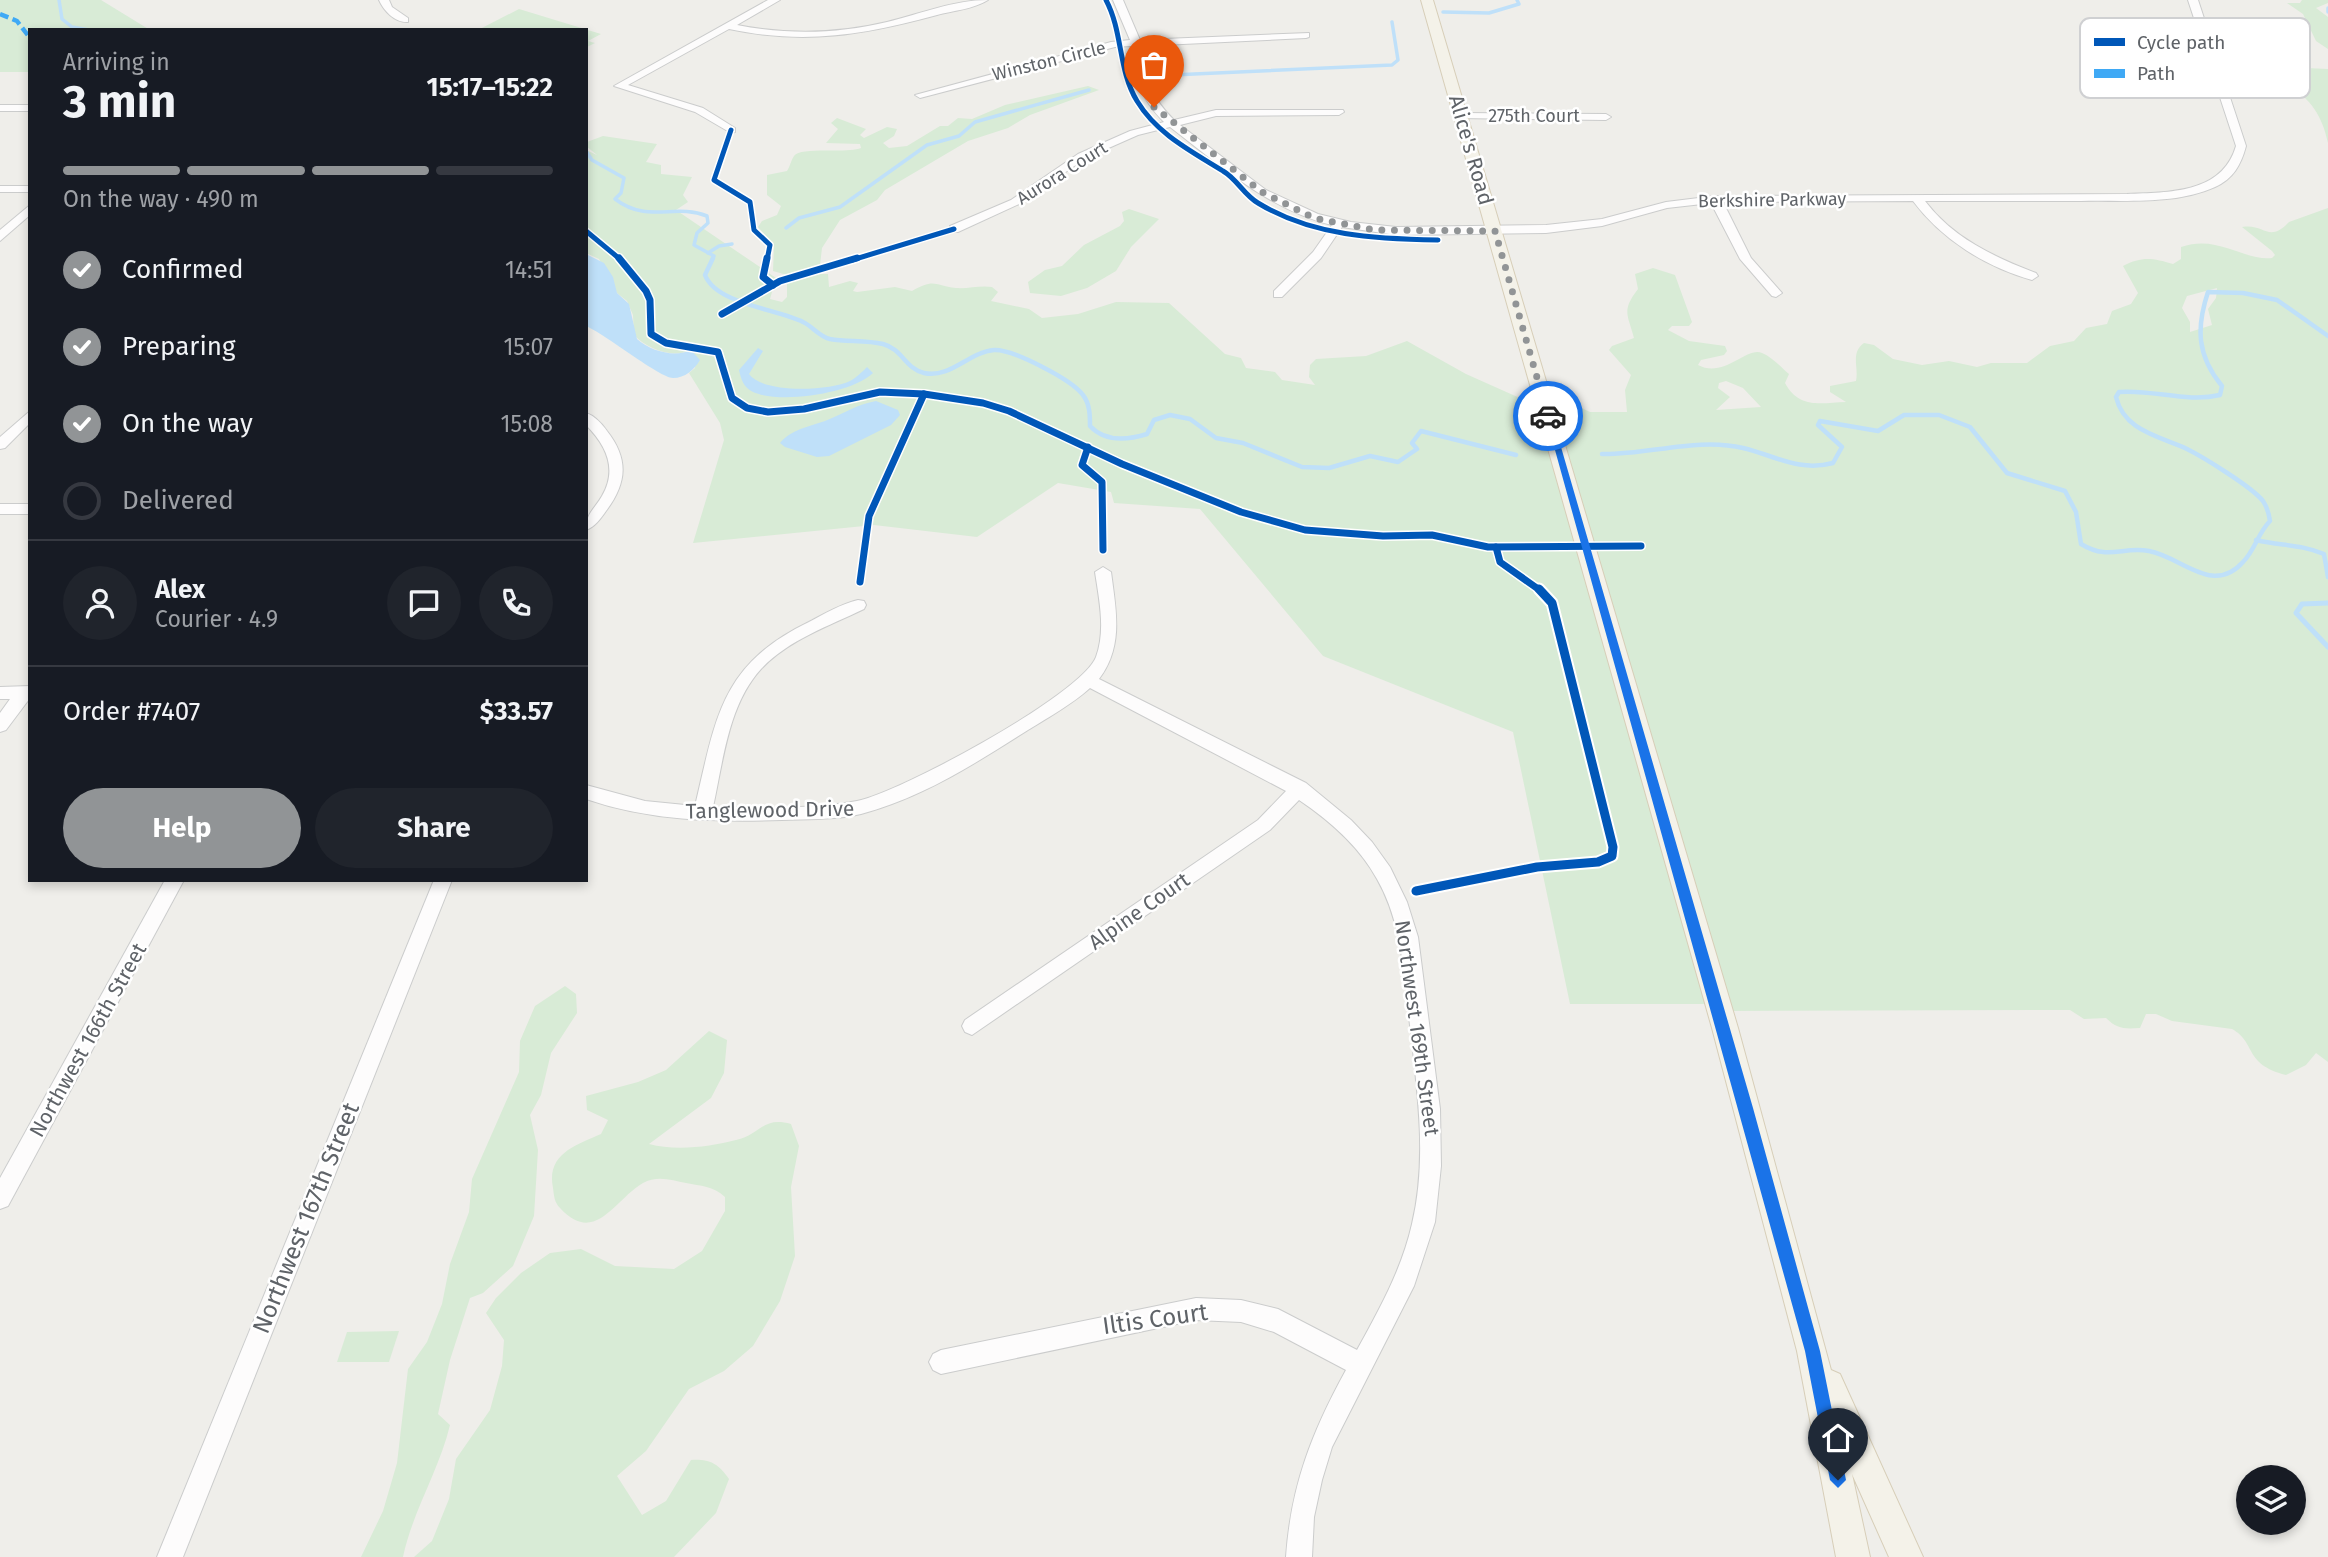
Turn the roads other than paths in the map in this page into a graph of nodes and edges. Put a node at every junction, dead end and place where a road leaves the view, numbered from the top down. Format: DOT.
graph roads {
  1 [pos="384,0"];
  2 [pos="775,0"];
  3 [pos="983,0"];
  4 [pos="1118,0"];
  5 [pos="1427,0"];
  6 [pos="2193,0"];
  7 [pos="2199,18"];
  8 [pos="405,20"];
  9 [pos="727,26"];
  10 [pos="1306,35"];
  11 [pos="1136,43"];
  12 [pos="920,94"];
  13 [pos="2225,98"];
  14 [pos="0,108"];
  15 [pos="28,108"];
  16 [pos="1339,112"];
  17 [pos="1461,116"];
  18 [pos="1606,117"];
  19 [pos="1171,123"];
  20 [pos="731,130"];
  21 [pos="0,189"];
  22 [pos="28,189"];
  23 [pos="1916,198"];
  24 [pos="1715,199"];
  25 [pos="28,210"];
  26 [pos="1339,224"];
  27 [pos="954,229"];
  28 [pos="1495,231"];
  29 [pos="0,237"];
  30 [pos="2032,276"];
  31 [pos="1776,293"];
  32 [pos="1278,294"];
  33 [pos="28,417"];
  34 [pos="588,419"];
  35 [pos="0,445"];
  36 [pos="0,509"];
  37 [pos="28,509"];
  38 [pos="588,523"];
  39 [pos="1103,572"];
  40 [pos="858,605"];
  41 [pos="1090,681"];
  42 [pos="27,692"];
  43 [pos="0,693"];
  44 [pos="0,726"];
  45 [pos="1300,789"];
  46 [pos="588,793"];
  47 [pos="703,812"];
  48 [pos="174,882"];
  49 [pos="442,882"];
  50 [pos="972,1026"];
  51 [pos="0,1199"];
  52 [pos="1812,1351"];
  53 [pos="941,1362"];
  54 [pos="1360,1365"];
  55 [pos="170,1557"];
  56 [pos="1299,1557"];
  57 [pos="1853,1557"];
  58 [pos="1906,1557"];
  1 -- 8 [label="street"];
  2 -- 9 [label="street"];
  3 -- 9 [label="street"];
  4 -- 11 [label="street, Berkshire Parkway"];
  5 -- 17 [label="main road, Alice's Road"];
  6 -- 7 [label="street, Berkshire Parkway"];
  9 -- 20 [label="street"];
  10 -- 11 [label="street, Winston Circle"];
  11 -- 12 [label="street, Winston Circle"];
  11 -- 19 [label="street, Berkshire Parkway"];
  13 -- 23 [label="street, Berkshire Parkway"];
  14 -- 15 [label="street"];
  16 -- 19 [label="street, Aurora Court"];
  17 -- 18 [label="street, 275th Court"];
  17 -- 28 [label="main road, Alice's Road"];
  19 -- 26 [label="street, Berkshire Parkway"];
  19 -- 27 [label="street, Aurora Court"];
  21 -- 22 [label="street"];
  23 -- 24 [label="street, Berkshire Parkway"];
  23 -- 30 [label="street"];
  24 -- 28 [label="street, Berkshire Parkway"];
  24 -- 31 [label="street"];
  25 -- 29 [label="street"];
  26 -- 28 [label="street, Berkshire Parkway"];
  26 -- 32 [label="street"];
  28 -- 52 [label="main road, Alice's Road"];
  33 -- 35 [label="street"];
  34 -- 38 [label="street"];
  36 -- 37 [label="street"];
  39 -- 41 [label="street"];
  40 -- 47 [label="street"];
  41 -- 45 [label="street, Northwest 169th Street"];
  41 -- 47 [label="street, Tanglewood Drive"];
  42 -- 43 [label="street"];
  42 -- 44 [label="street"];
  45 -- 50 [label="street, Alpine Court"];
  45 -- 54 [label="street, Northwest 169th Street"];
  46 -- 47 [label="street, Tanglewood Drive"];
  48 -- 51 [label="street, Northwest 166th Street"];
  49 -- 55 [label="street, Northwest 167th Street"];
  52 -- 57 [label="main road, Alice's Road"];
  52 -- 58 [label="main road"];
  53 -- 54 [label="street, Iltis Court"];
  54 -- 56 [label="street, Northwest 169th Street"];
}
